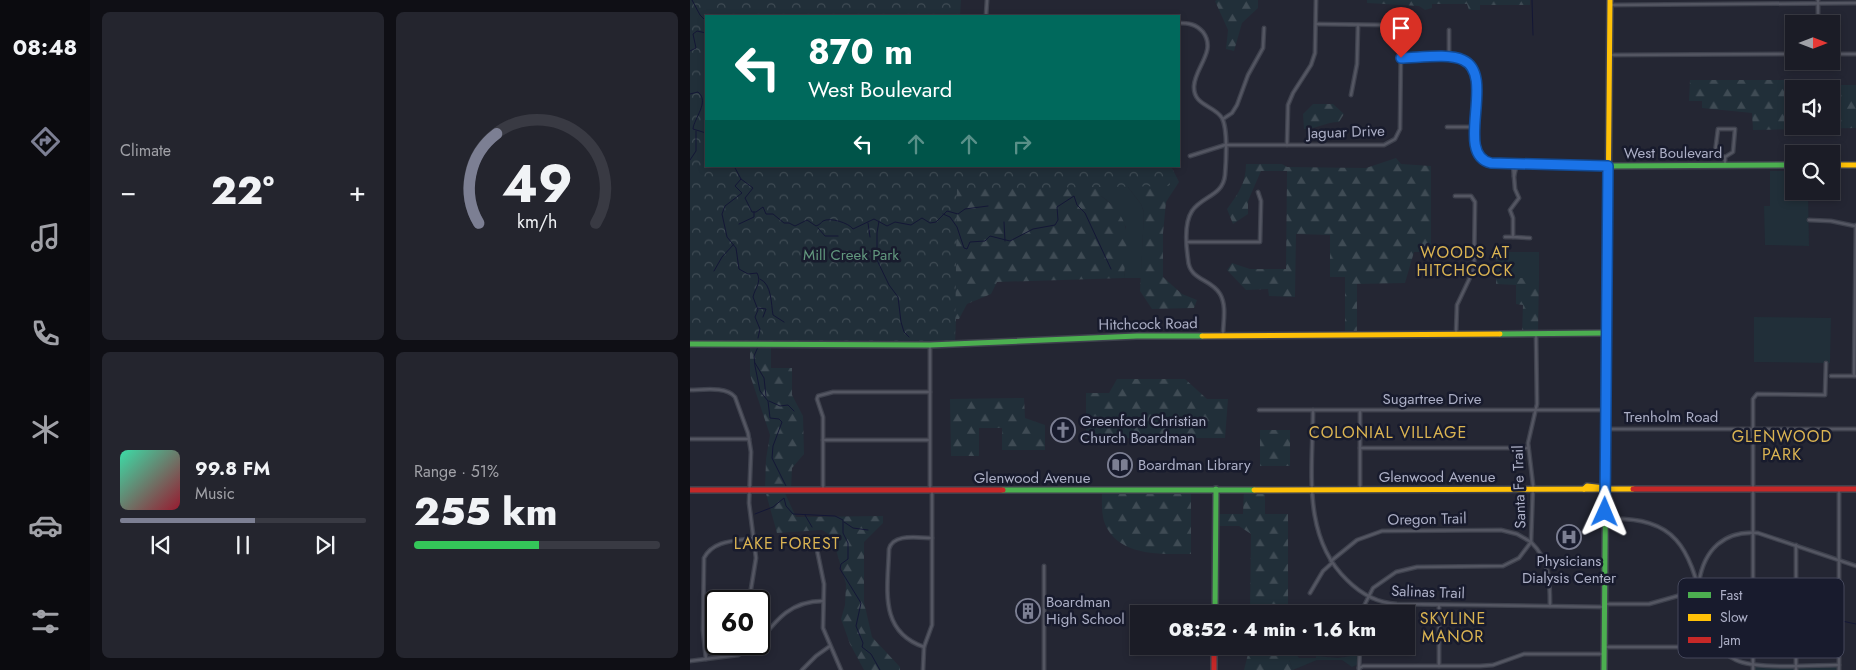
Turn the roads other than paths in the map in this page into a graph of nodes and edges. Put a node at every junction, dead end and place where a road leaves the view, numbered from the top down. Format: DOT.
graph roads {
  1 [pos="986,0"];
  2 [pos="1316,0"];
  3 [pos="1610,2"];
  4 [pos="1818,2"];
  5 [pos="1856,3"];
  6 [pos="986,15"];
  7 [pos="1818,15"];
  8 [pos="1180,23"];
  9 [pos="1316,24"];
  10 [pos="1358,25"];
  11 [pos="1264,28"];
  12 [pos="1450,30"];
  13 [pos="1785,54"];
  14 [pos="1840,54"];
  15 [pos="1856,54"];
  16 [pos="1609,55"];
  17 [pos="1401,58"];
  18 [pos="1449,58"];
  19 [pos="1351,95"];
  20 [pos="1223,119"];
  21 [pos="1446,126"];
  22 [pos="1476,127"];
  23 [pos="1225,145"];
  24 [pos="1287,145"];
  25 [pos="1190,156"];
  26 [pos="1725,157"];
  27 [pos="1515,164"];
  28 [pos="1840,165"];
  29 [pos="1856,165"];
  30 [pos="1608,166"];
  31 [pos="1725,166"];
  32 [pos="1785,166"];
  33 [pos="1258,192"];
  34 [pos="1455,196"];
  35 [pos="1809,220"];
  36 [pos="1856,226"];
  37 [pos="1505,237"];
  38 [pos="1513,237"];
  39 [pos="1530,238"];
  40 [pos="1188,242"];
  41 [pos="1536,333"];
  42 [pos="1606,333"];
  43 [pos="1456,334"];
  44 [pos="1223,335"];
  45 [pos="690,344"];
  46 [pos="930,345"];
  47 [pos="1826,363"];
  48 [pos="1831,376"];
  49 [pos="1855,376"];
  50 [pos="690,390"];
  51 [pos="930,392"];
  52 [pos="1259,410"];
  53 [pos="1313,410"];
  54 [pos="1360,410"];
  55 [pos="1536,410"];
  56 [pos="1606,410"];
  57 [pos="1606,429"];
  58 [pos="1753,429"];
  59 [pos="1856,429"];
  60 [pos="748,438"];
  61 [pos="690,439"];
  62 [pos="823,440"];
  63 [pos="930,440"];
  64 [pos="1360,448"];
  65 [pos="1528,448"];
  66 [pos="1313,489"];
  67 [pos="1360,489"];
  68 [pos="1533,489"];
  69 [pos="1605,489"];
  70 [pos="1753,489"];
  71 [pos="1838,489"];
  72 [pos="1856,489"];
  73 [pos="690,490"];
  74 [pos="749,490"];
  75 [pos="823,490"];
  76 [pos="931,490"];
  77 [pos="1216,490"];
  78 [pos="1605,519"];
  79 [pos="1753,532"];
  80 [pos="754,538"];
  81 [pos="932,538"];
  82 [pos="1531,542"];
  83 [pos="816,545"];
  84 [pos="1796,545"];
  85 [pos="1839,560"];
  86 [pos="1331,562"];
  87 [pos="1044,566"];
  88 [pos="1856,566"];
  89 [pos="1696,578"];
  90 [pos="1700,578"];
  91 [pos="1753,578"];
  92 [pos="1796,578"];
  93 [pos="1839,578"];
  94 [pos="751,590"];
  95 [pos="1310,593"];
  96 [pos="1368,596"];
  97 [pos="1678,596"];
  98 [pos="823,601"];
  99 [pos="1439,604"];
  100 [pos="1215,605"];
  101 [pos="1364,605"];
  102 [pos="1550,606"];
  103 [pos="1604,606"];
  104 [pos="770,630"];
  105 [pos="830,646"];
  106 [pos="924,647"];
  107 [pos="1604,647"];
  108 [pos="1678,648"];
  109 [pos="1604,654"];
  110 [pos="732,655"];
  111 [pos="1214,655"];
  112 [pos="1360,655"];
  113 [pos="1732,658"];
  114 [pos="1753,658"];
  115 [pos="1796,658"];
  116 [pos="1839,658"];
  117 [pos="706,659"];
  118 [pos="690,661"];
  119 [pos="1753,665"];
  120 [pos="1796,665"];
  121 [pos="1839,665"];
  122 [pos="1439,666"];
  123 [pos="1359,669"];
  124 [pos="802,670"];
  125 [pos="841,670"];
  126 [pos="923,670"];
  127 [pos="1044,670"];
  128 [pos="1214,670"];
  129 [pos="1604,670"];
  130 [pos="1753,670"];
  131 [pos="1796,670"];
  132 [pos="1839,670"];
  1 -- 6 [label="street"];
  2 -- 9 [label="street"];
  3 -- 4 [label="street"];
  3 -- 16 [label="street"];
  4 -- 5 [label="street"];
  4 -- 7 [label="street"];
  8 -- 20 [label="street"];
  9 -- 10 [label="street, Jaguar Drive"];
  9 -- 24 [label="street"];
  10 -- 17 [label="street, Jaguar Drive"];
  10 -- 19 [label="street"];
  11 -- 20 [label="street"];
  12 -- 18 [label="street"];
  13 -- 16 [label="street"];
  14 -- 15 [label="street"];
  16 -- 30 [label="street"];
  17 -- 18 [label="street, West Boulevard"];
  17 -- 24 [label="street, Jaguar Drive"];
  18 -- 22 [label="street, West Boulevard"];
  20 -- 23 [label="street"];
  21 -- 22 [label="street"];
  22 -- 27 [label="street, West Boulevard"];
  23 -- 24 [label="street, Jaguar Drive"];
  23 -- 25 [label="street, Jaguar Drive"];
  23 -- 40 [label="street"];
  26 -- 26 [label="street"];
  26 -- 31 [label="street"];
  27 -- 30 [label="street, West Boulevard"];
  27 -- 38 [label="street"];
  28 -- 29 [label="street"];
  30 -- 31 [label="street, West Boulevard"];
  30 -- 42 [label="street"];
  31 -- 32 [label="street, West Boulevard"];
  33 -- 40 [label="street"];
  34 -- 43 [label="street"];
  35 -- 36 [label="street"];
  36 -- 49 [label="street"];
  37 -- 38 [label="street"];
  38 -- 39 [label="street"];
  40 -- 44 [label="street"];
  41 -- 42 [label="street, Hitchcock Road"];
  41 -- 43 [label="street, Hitchcock Road"];
  41 -- 55 [label="street, Santa Fe Trail"];
  42 -- 56 [label="street"];
  43 -- 44 [label="street, Hitchcock Road"];
  44 -- 46 [label="street, Hitchcock Road"];
  45 -- 46 [label="street, Hitchcock Road"];
  46 -- 51 [label="street"];
  47 -- 58 [label="street"];
  48 -- 49 [label="street"];
  50 -- 60 [label="street"];
  51 -- 62 [label="street"];
  51 -- 63 [label="street"];
  52 -- 53 [label="street, Sugartree Drive"];
  53 -- 54 [label="street, Sugartree Drive"];
  53 -- 66 [label="street, Salinas Trail"];
  54 -- 55 [label="street, Sugartree Drive"];
  54 -- 64 [label="street"];
  55 -- 56 [label="street, Sugartree Drive"];
  55 -- 65 [label="street, Santa Fe Trail"];
  56 -- 57 [label="street"];
  57 -- 58 [label="street, Trenholm Road"];
  57 -- 69 [label="street"];
  58 -- 59 [label="street, Trenholm Road"];
  58 -- 70 [label="street"];
  60 -- 61 [label="street"];
  60 -- 74 [label="street"];
  62 -- 63 [label="street"];
  62 -- 75 [label="street"];
  63 -- 76 [label="street"];
  64 -- 65 [label="street"];
  64 -- 67 [label="street"];
  65 -- 68 [label="street, Santa Fe Trail"];
  66 -- 67 [label="street, Glenwood Avenue"];
  66 -- 77 [label="street, Glenwood Avenue"];
  66 -- 86 [label="street, Salinas Trail"];
  67 -- 68 [label="street, Glenwood Avenue"];
  68 -- 69 [label="street, Glenwood Avenue"];
  68 -- 82 [label="street, Santa Fe Trail"];
  69 -- 70 [label="street, Glenwood Avenue"];
  69 -- 78 [label="street"];
  70 -- 71 [label="street, Glenwood Avenue"];
  70 -- 79 [label="street"];
  71 -- 72 [label="street, Glenwood Avenue"];
  71 -- 85 [label="street"];
  73 -- 74 [label="street, Glenwood Avenue"];
  74 -- 75 [label="street, Glenwood Avenue"];
  74 -- 80 [label="street"];
  75 -- 76 [label="street, Glenwood Avenue"];
  76 -- 77 [label="street, Glenwood Avenue"];
  76 -- 81 [label="street"];
  77 -- 100 [label="street"];
  78 -- 89 [label="street"];
  78 -- 103 [label="street"];
  79 -- 84 [label="street"];
  79 -- 90 [label="street"];
  79 -- 91 [label="street"];
  80 -- 94 [label="street"];
  80 -- 117 [label="street"];
  81 -- 106 [label="street"];
  81 -- 106 [label="street"];
  82 -- 86 [label="street, Oregon Trail"];
  82 -- 96 [label="street"];
  82 -- 102 [label="street, Santa Fe Trail"];
  83 -- 98 [label="street"];
  84 -- 85 [label="street"];
  84 -- 92 [label="street"];
  85 -- 88 [label="street"];
  85 -- 93 [label="street"];
  86 -- 95 [label="street, Oregon Trail"];
  86 -- 96 [label="street, Salinas Trail"];
  87 -- 127 [label="street"];
  96 -- 99 [label="street, Salinas Trail"];
  96 -- 101 [label="street"];
  97 -- 103 [label="street, Salinas Trail"];
  98 -- 104 [label="street"];
  98 -- 105 [label="street"];
  99 -- 102 [label="street, Salinas Trail"];
  99 -- 122 [label="street"];
  102 -- 103 [label="street, Salinas Trail"];
  103 -- 107 [label="street"];
  105 -- 124 [label="street"];
  105 -- 125 [label="street"];
  106 -- 126 [label="street"];
  107 -- 108 [label="street"];
  107 -- 109 [label="street"];
  109 -- 122 [label="street"];
  109 -- 129 [label="street"];
  110 -- 117 [label="street"];
  111 -- 128 [label="street"];
  112 -- 123 [label="street"];
  113 -- 119 [label="street"];
  114 -- 119 [label="street"];
  115 -- 120 [label="street"];
  116 -- 121 [label="street"];
  117 -- 118 [label="street"];
  119 -- 120 [label="street"];
  119 -- 130 [label="street"];
  120 -- 121 [label="street"];
  120 -- 131 [label="street"];
  121 -- 132 [label="street"];
  122 -- 123 [label="street"];
}
